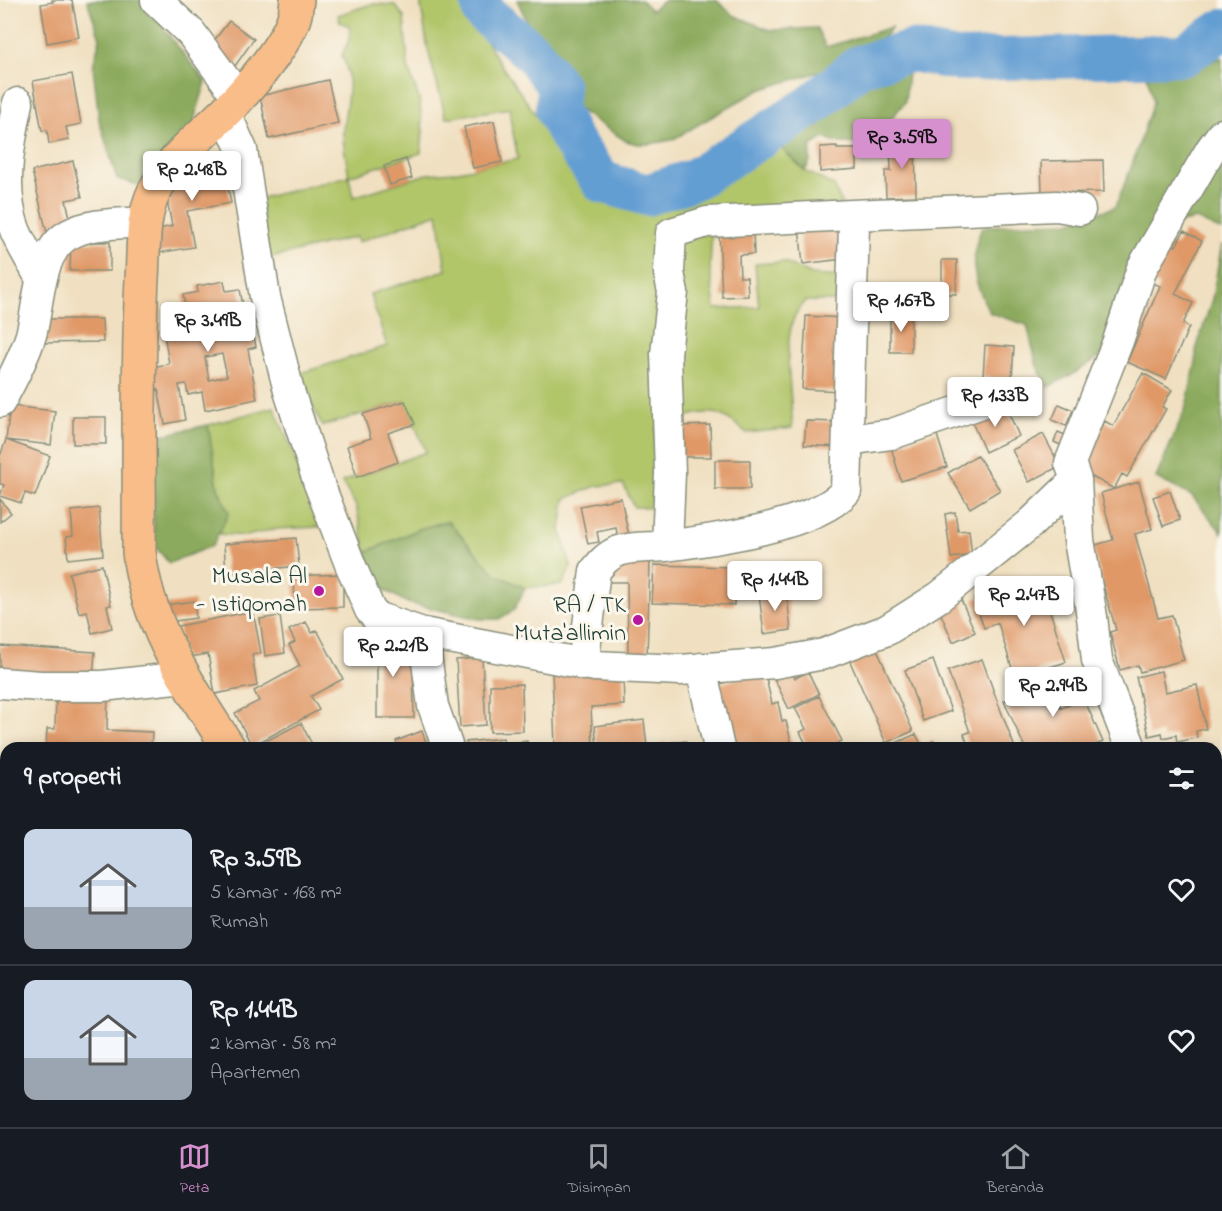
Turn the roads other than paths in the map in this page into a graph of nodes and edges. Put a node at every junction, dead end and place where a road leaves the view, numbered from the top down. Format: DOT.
graph roads {
  1 [pos="156,0"];
  2 [pos="297,0"];
  3 [pos="18,103"];
  4 [pos="232,105"];
  5 [pos="1222,134"];
  6 [pos="1080,210"];
  7 [pos="852,215"];
  8 [pos="145,222"];
  9 [pos="41,279"];
  10 [pos="11,354"];
  11 [pos="1002,396"];
  12 [pos="0,402"];
  13 [pos="848,441"];
  14 [pos="1076,480"];
  15 [pos="667,546"];
  16 [pos="423,633"];
  17 [pos="583,665"];
  18 [pos="701,669"];
  19 [pos="184,677"];
  20 [pos="0,683"];
  21 [pos="225,742"];
  22 [pos="446,742"];
  23 [pos="718,742"];
  24 [pos="1129,742"];
  1 -- 4 [label="street"];
  2 -- 4 [label="main road"];
  3 -- 9 [label="street"];
  4 -- 8 [label="main road"];
  4 -- 16 [label="street"];
  5 -- 14 [label="street"];
  6 -- 7 [label="street"];
  7 -- 13 [label="street"];
  7 -- 15 [label="street"];
  8 -- 9 [label="street"];
  8 -- 19 [label="main road"];
  9 -- 10 [label="street"];
  10 -- 12 [label="street"];
  11 -- 13 [label="street"];
  13 -- 15 [label="street"];
  14 -- 18 [label="street"];
  14 -- 24 [label="street"];
  15 -- 17 [label="street"];
  16 -- 17 [label="street"];
  16 -- 22 [label="street"];
  17 -- 18 [label="street"];
  18 -- 23 [label="street"];
  19 -- 20 [label="street"];
  19 -- 21 [label="main road"];
}
